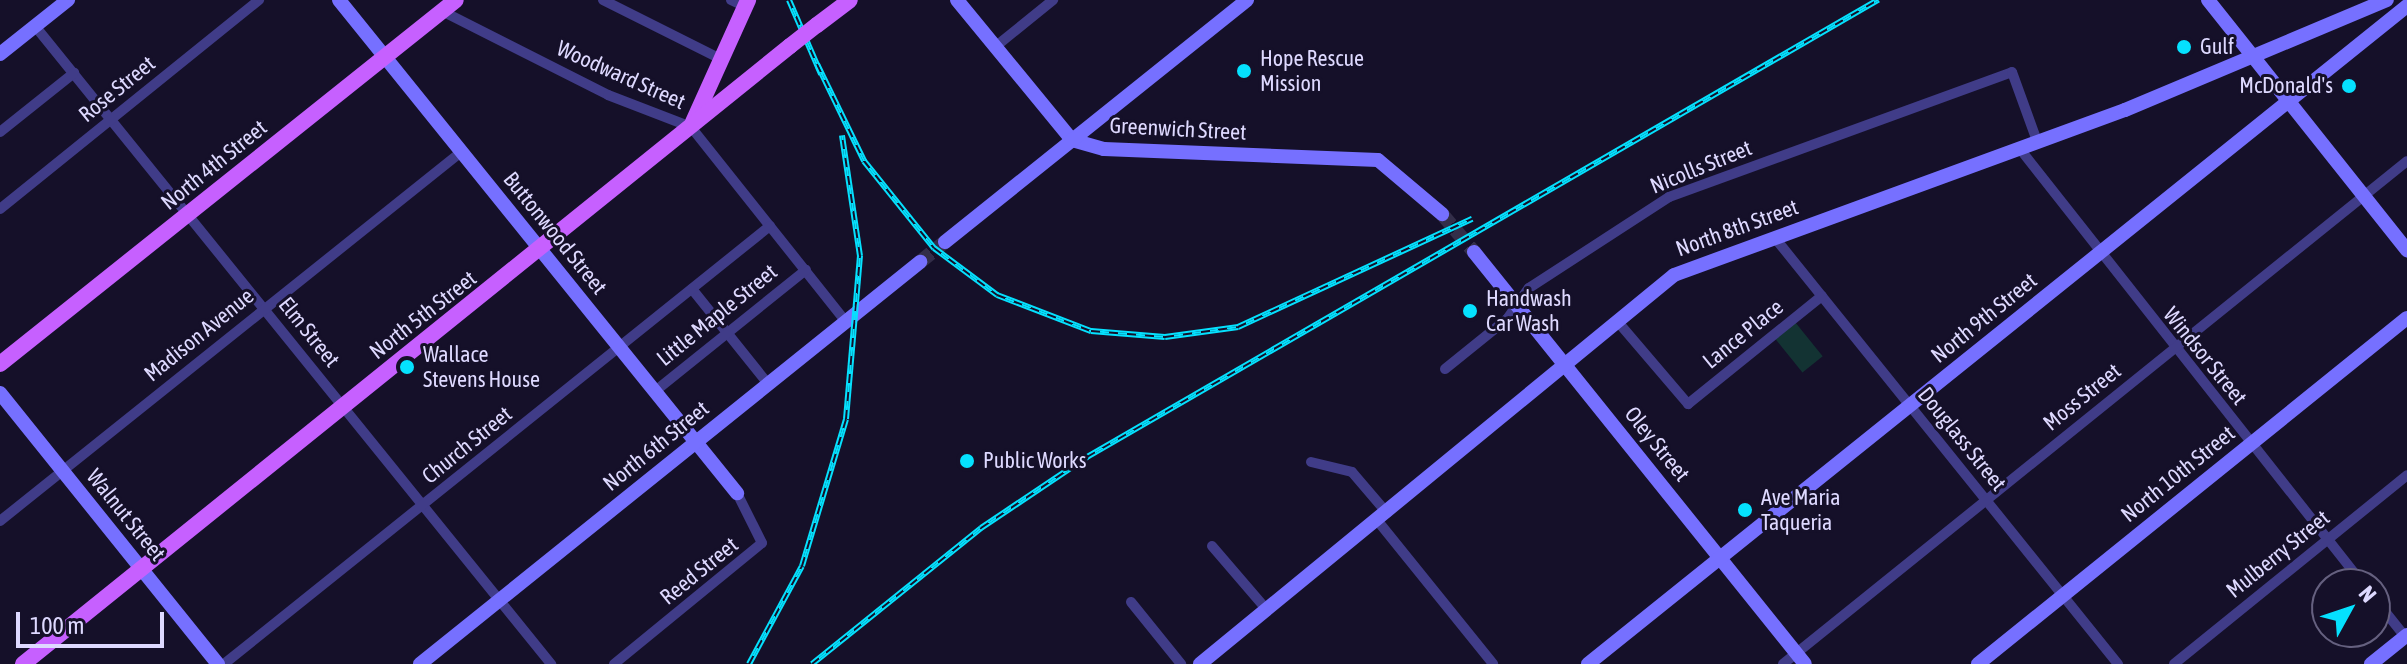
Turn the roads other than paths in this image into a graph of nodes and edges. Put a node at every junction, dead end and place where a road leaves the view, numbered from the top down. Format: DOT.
graph roads {
  1 [pos="68,0"];
  2 [pos="259,0"];
  3 [pos="339,0"];
  4 [pos="456,0"];
  5 [pos="603,0"];
  6 [pos="850,0"];
  7 [pos="957,0"];
  8 [pos="1053,0"];
  9 [pos="1247,0"];
  10 [pos="2208,0"];
  11 [pos="2387,0"];
  12 [pos="741,2"];
  13 [pos="2407,6"];
  14 [pos="442,11"];
  15 [pos="35,26"];
  16 [pos="995,47"];
  17 [pos="0,54"];
  18 [pos="2252,55"];
  19 [pos="385,57"];
  20 [pos="721,59"];
  21 [pos="74,73"];
  22 [pos="2288,101"];
  23 [pos="112,119"];
  24 [pos="691,127"];
  25 [pos="0,132"];
  26 [pos="1072,140"];
  27 [pos="2037,141"];
  28 [pos="2020,149"];
  29 [pos="461,152"];
  30 [pos="2407,161"];
  31 [pos="2364,196"];
  32 [pos="0,209"];
  33 [pos="188,214"];
  34 [pos="1442,214"];
  35 [pos="770,226"];
  36 [pos="1775,238"];
  37 [pos="945,242"];
  38 [pos="540,250"];
  39 [pos="2407,250"];
  40 [pos="1474,252"];
  41 [pos="2098,254"];
  42 [pos="920,262"];
  43 [pos="806,270"];
  44 [pos="692,289"];
  45 [pos="1822,296"];
  46 [pos="1517,305"];
  47 [pos="265,309"];
  48 [pos="2407,318"];
  49 [pos="846,322"];
  50 [pos="1618,322"];
  51 [pos="727,333"];
  52 [pos="2173,348"];
  53 [pos="619,349"];
  54 [pos="0,364"];
  55 [pos="1564,366"];
  56 [pos="1445,369"];
  57 [pos="768,384"];
  58 [pos="654,392"];
  59 [pos="0,393"];
  60 [pos="343,406"];
  61 [pos="1910,406"];
  62 [pos="695,443"];
  63 [pos="2250,444"];
  64 [pos="1311,462"];
  65 [pos="62,470"];
  66 [pos="2407,475"];
  67 [pos="737,493"];
  68 [pos="1986,501"];
  69 [pos="423,505"];
  70 [pos="1382,517"];
  71 [pos="0,521"];
  72 [pos="2327,539"];
  73 [pos="1212,546"];
  74 [pos="1721,558"];
  75 [pos="2350,568"];
  76 [pos="142,569"];
  77 [pos="2063,596"];
  78 [pos="499,600"];
  79 [pos="1131,602"];
  80 [pos="1267,610"];
  81 [pos="2391,619"];
  82 [pos="2406,637"];
  83 [pos="1801,659"];
  84 [pos="23,664"];
  85 [pos="221,664"];
  86 [pos="420,664"];
  87 [pos="551,664"];
  88 [pos="614,664"];
  89 [pos="1181,664"];
  90 [pos="1200,664"];
  91 [pos="1493,664"];
  92 [pos="1588,664"];
  93 [pos="1783,664"];
  94 [pos="1978,664"];
  95 [pos="2118,664"];
  96 [pos="2174,664"];
  97 [pos="2371,664"];
  1 -- 15 [label="street"];
  2 -- 23 [label="street, Rose Street"];
  3 -- 19 [label="street, Buttonwood Street"];
  4 -- 14 [label="main road, North 4th Street"];
  5 -- 20 [label="street"];
  6 -- 24 [label="main road, North 5th Street, bridge"];
  7 -- 16 [label="street"];
  8 -- 16 [label="street"];
  9 -- 26 [label="street"];
  10 -- 18 [label="street"];
  11 -- 18 [label="street, North 8th Street"];
  12 -- 20 [label="main road"];
  13 -- 22 [label="street, North 9th Street"];
  14 -- 19 [label="main road, North 4th Street"];
  14 -- 24 [label="street, Woodward Street"];
  15 -- 17 [label="street"];
  15 -- 21 [label="street, Elm Street"];
  16 -- 26 [label="street"];
  18 -- 22 [label="street"];
  18 -- 27 [label="street, North 8th Street"];
  19 -- 29 [label="street, Buttonwood Street"];
  19 -- 33 [label="main road, North 4th Street"];
  20 -- 24 [label="main road"];
  21 -- 23 [label="street, Elm Street"];
  21 -- 25 [label="street"];
  22 -- 31 [label="street"];
  22 -- 41 [label="street, North 9th Street"];
  23 -- 32 [label="street, Rose Street"];
  23 -- 33 [label="street, Elm Street"];
  24 -- 35 [label="street, Woodward Street"];
  24 -- 38 [label="main road, North 5th Street"];
  26 -- 34 [label="street, Greenwich Street"];
  26 -- 37 [label="street"];
  27 -- 28 [label="street, North 8th Street"];
  27 -- 46 [label="street, Nicolls Street"];
  28 -- 36 [label="street, North 8th Street"];
  28 -- 41 [label="street, Windsor Street"];
  29 -- 38 [label="street, Buttonwood Street"];
  29 -- 47 [label="street, Madison Avenue"];
  30 -- 31 [label="street, Moss Street"];
  31 -- 39 [label="street"];
  31 -- 52 [label="street, Moss Street"];
  33 -- 47 [label="street, Elm Street"];
  33 -- 54 [label="main road, North 4th Street"];
  35 -- 43 [label="street, Woodward Street"];
  35 -- 44 [label="street, Church Street"];
  36 -- 45 [label="street, Douglass Street"];
  36 -- 50 [label="street, North 8th Street"];
  38 -- 53 [label="street, Buttonwood Street"];
  38 -- 60 [label="main road, North 5th Street"];
  40 -- 46 [label="street, Oley Street"];
  41 -- 52 [label="street, Windsor Street"];
  41 -- 61 [label="street, North 9th Street"];
  42 -- 49 [label="street, North 6th Street"];
  43 -- 49 [label="street, Woodward Street"];
  43 -- 51 [label="street, Little Maple Street"];
  44 -- 51 [label="street"];
  44 -- 53 [label="street, Church Street"];
  45 -- 50 [label="street, Lance Place"];
  45 -- 61 [label="street, Douglass Street"];
  46 -- 55 [label="street, Oley Street"];
  46 -- 56 [label="street, Nicolls Street"];
  47 -- 60 [label="street, Elm Street"];
  47 -- 65 [label="street, Madison Avenue"];
  48 -- 63 [label="street, North 10th Street"];
  49 -- 57 [label="street, North 6th Street"];
  50 -- 55 [label="street, North 8th Street"];
  51 -- 57 [label="street"];
  51 -- 58 [label="street, Little Maple Street"];
  52 -- 63 [label="street, Windsor Street"];
  52 -- 68 [label="street, Moss Street"];
  53 -- 58 [label="street, Buttonwood Street"];
  53 -- 69 [label="street, Church Street"];
  55 -- 70 [label="street, North 8th Street"];
  55 -- 74 [label="street, Oley Street"];
  57 -- 62 [label="street, North 6th Street"];
  58 -- 62 [label="street, Buttonwood Street"];
  59 -- 65 [label="street, Walnut Street"];
  60 -- 69 [label="street, Elm Street"];
  60 -- 76 [label="main road, North 5th Street"];
  61 -- 68 [label="street, Douglass Street"];
  61 -- 74 [label="street, North 9th Street"];
  62 -- 67 [label="street, Buttonwood Street"];
  62 -- 78 [label="street, North 6th Street"];
  63 -- 72 [label="street, Windsor Street"];
  63 -- 77 [label="street, North 10th Street"];
  64 -- 70 [label="street"];
  65 -- 71 [label="street, Madison Avenue"];
  65 -- 76 [label="street, Walnut Street"];
  66 -- 72 [label="street, Mulberry Street"];
  67 -- 88 [label="street, Reed Street"];
  68 -- 77 [label="street, Douglass Street"];
  68 -- 83 [label="street, Moss Street"];
  69 -- 78 [label="street, Elm Street"];
  69 -- 85 [label="street, Church Street"];
  70 -- 80 [label="street, North 8th Street"];
  70 -- 91 [label="street"];
  72 -- 75 [label="street, Windsor Street"];
  72 -- 96 [label="street, Mulberry Street"];
  73 -- 80 [label="street"];
  74 -- 83 [label="street, Oley Street"];
  74 -- 92 [label="street, North 9th Street"];
  76 -- 84 [label="main road, North 5th Street"];
  76 -- 85 [label="street, Walnut Street"];
  77 -- 94 [label="street, North 10th Street"];
  77 -- 95 [label="street, Douglass Street"];
  78 -- 86 [label="street, North 6th Street"];
  78 -- 87 [label="street, Elm Street"];
  79 -- 89 [label="street"];
  80 -- 90 [label="street, North 8th Street"];
  81 -- 82 [label="street"];
  82 -- 97 [label="street"];
  83 -- 93 [label="street, Moss Street"];
}
